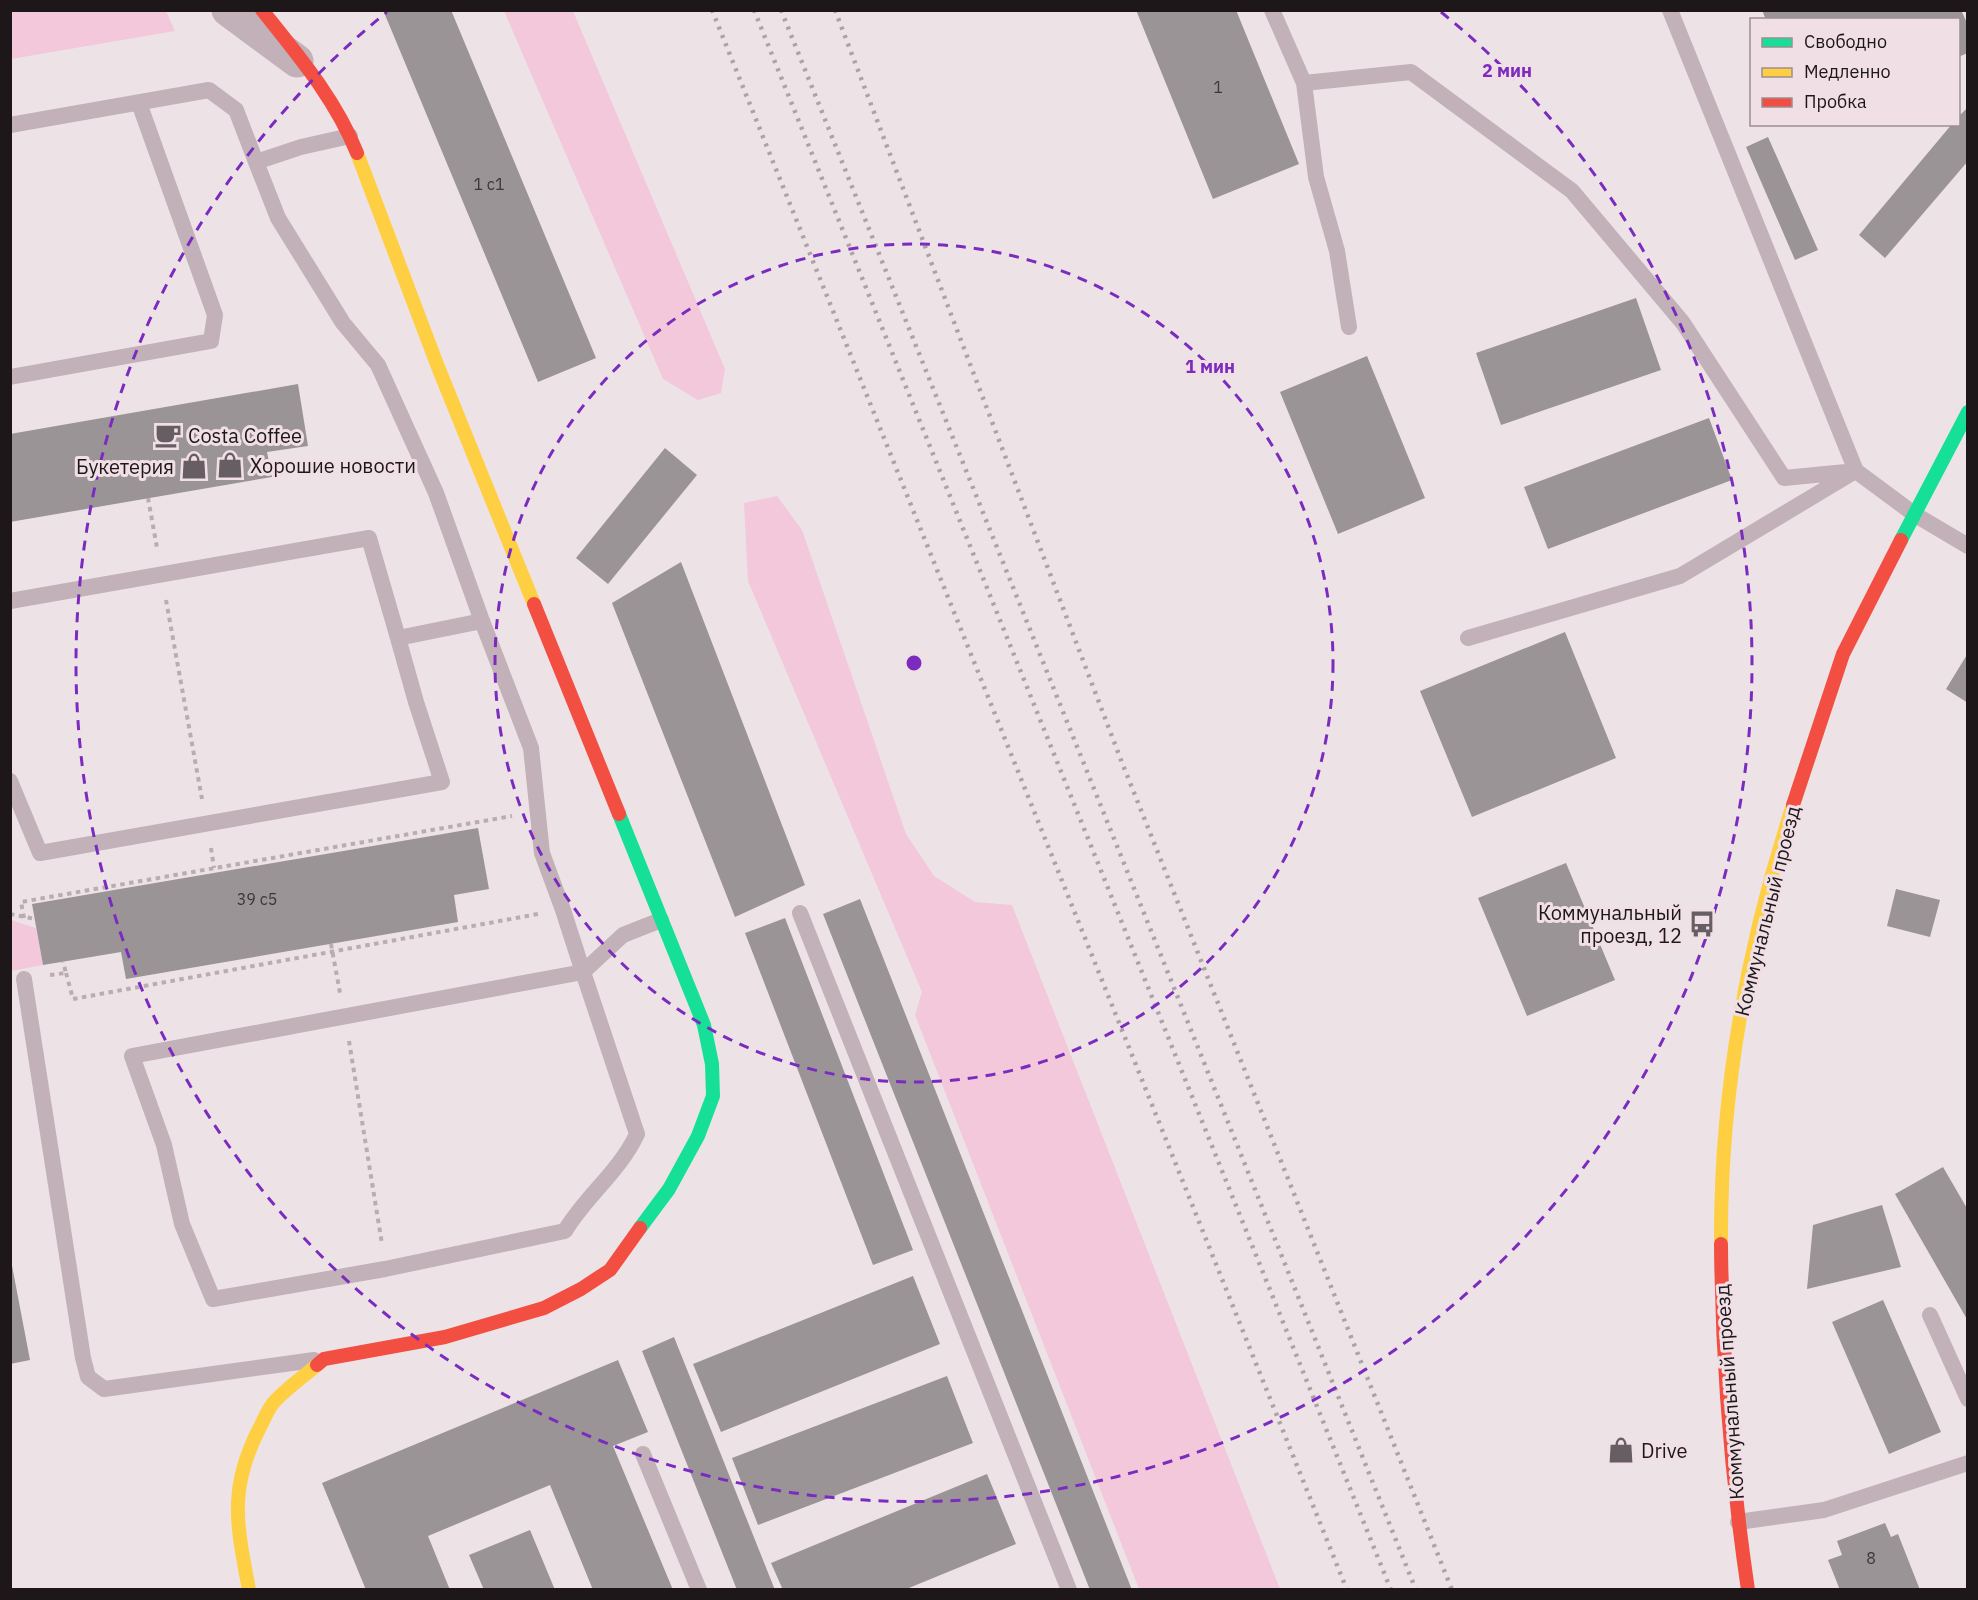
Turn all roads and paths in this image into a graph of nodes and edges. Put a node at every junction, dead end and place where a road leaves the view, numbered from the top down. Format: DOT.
graph roads {
  1 [pos="228,10"];
  2 [pos="262,10"];
  3 [pos="1272,10"];
  4 [pos="1670,10"];
  5 [pos="313,74"];
  6 [pos="1304,83"];
  7 [pos="139,103"];
  8 [pos="10,125"];
  9 [pos="350,136"];
  10 [pos="256,162"];
  11 [pos="1349,327"];
  12 [pos="10,377"];
  13 [pos="1968,412"];
  14 [pos="1856,471"];
  15 [pos="148,498"];
  16 [pos="1914,514"];
  17 [pos="1968,546"];
  18 [pos="161,575"];
  19 [pos="10,601"];
  20 [pos="482,621"];
  21 [pos="398,638"];
  22 [pos="1468,638"];
  23 [pos="10,782"];
  24 [pos="537,812"];
  25 [pos="206,824"];
  26 [pos="214,868"];
  27 [pos="563,910"];
  28 [pos="800,913"];
  29 [pos="10,914"];
  30 [pos="24,918"];
  31 [pos="35,919"];
  32 [pos="661,920"];
  33 [pos="331,944"];
  34 [pos="332,951"];
  35 [pos="583,972"];
  36 [pos="66,973"];
  37 [pos="24,980"];
  38 [pos="345,1016"];
  39 [pos="386,1269"];
  40 [pos="1930,1315"];
  41 [pos="324,1359"];
  42 [pos="1968,1399"];
  43 [pos="643,1454"];
  44 [pos="1968,1463"];
  45 [pos="1738,1522"];
  46 [pos="249,1590"];
  47 [pos="699,1590"];
  48 [pos="1069,1590"];
  49 [pos="1748,1590"];
  1 -- 5 [label="street"];
  2 -- 5 [label="street"];
  3 -- 6 [label="lane"];
  4 -- 14 [label="lane"];
  5 -- 9 [label="street"];
  6 -- 11 [label="lane"];
  6 -- 14 [label="lane"];
  7 -- 8 [label="lane"];
  7 -- 10 [label="lane"];
  7 -- 12 [label="lane"];
  9 -- 10 [label="lane"];
  9 -- 32 [label="street"];
  10 -- 20 [label="lane"];
  13 -- 16 [label="street, Коммунальный проезд"];
  14 -- 16 [label="lane"];
  14 -- 22 [label="lane"];
  15 -- 18 [label="path"];
  16 -- 17 [label="lane"];
  16 -- 45 [label="street, Коммунальный проезд"];
  18 -- 19 [label="lane"];
  18 -- 21 [label="lane"];
  18 -- 25 [label="path"];
  20 -- 21 [label="lane"];
  20 -- 24 [label="lane"];
  21 -- 25 [label="lane"];
  23 -- 25 [label="lane"];
  24 -- 26 [label="path"];
  24 -- 27 [label="lane"];
  25 -- 26 [label="path"];
  26 -- 30 [label="path"];
  27 -- 34 [label="path"];
  27 -- 35 [label="lane"];
  28 -- 48 [label="lane"];
  29 -- 30 [label="path"];
  30 -- 31 [label="path"];
  32 -- 35 [label="lane"];
  32 -- 41 [label="street"];
  33 -- 34 [label="path"];
  34 -- 36 [label="path"];
  34 -- 38 [label="path"];
  35 -- 38 [label="lane"];
  35 -- 39 [label="lane"];
  37 -- 41 [label="lane"];
  38 -- 39 [label="path"];
  38 -- 39 [label="lane"];
  40 -- 42 [label="lane"];
  41 -- 46 [label="street"];
  43 -- 47 [label="lane"];
  44 -- 45 [label="lane"];
  45 -- 49 [label="street, Коммунальный проезд"];
}
